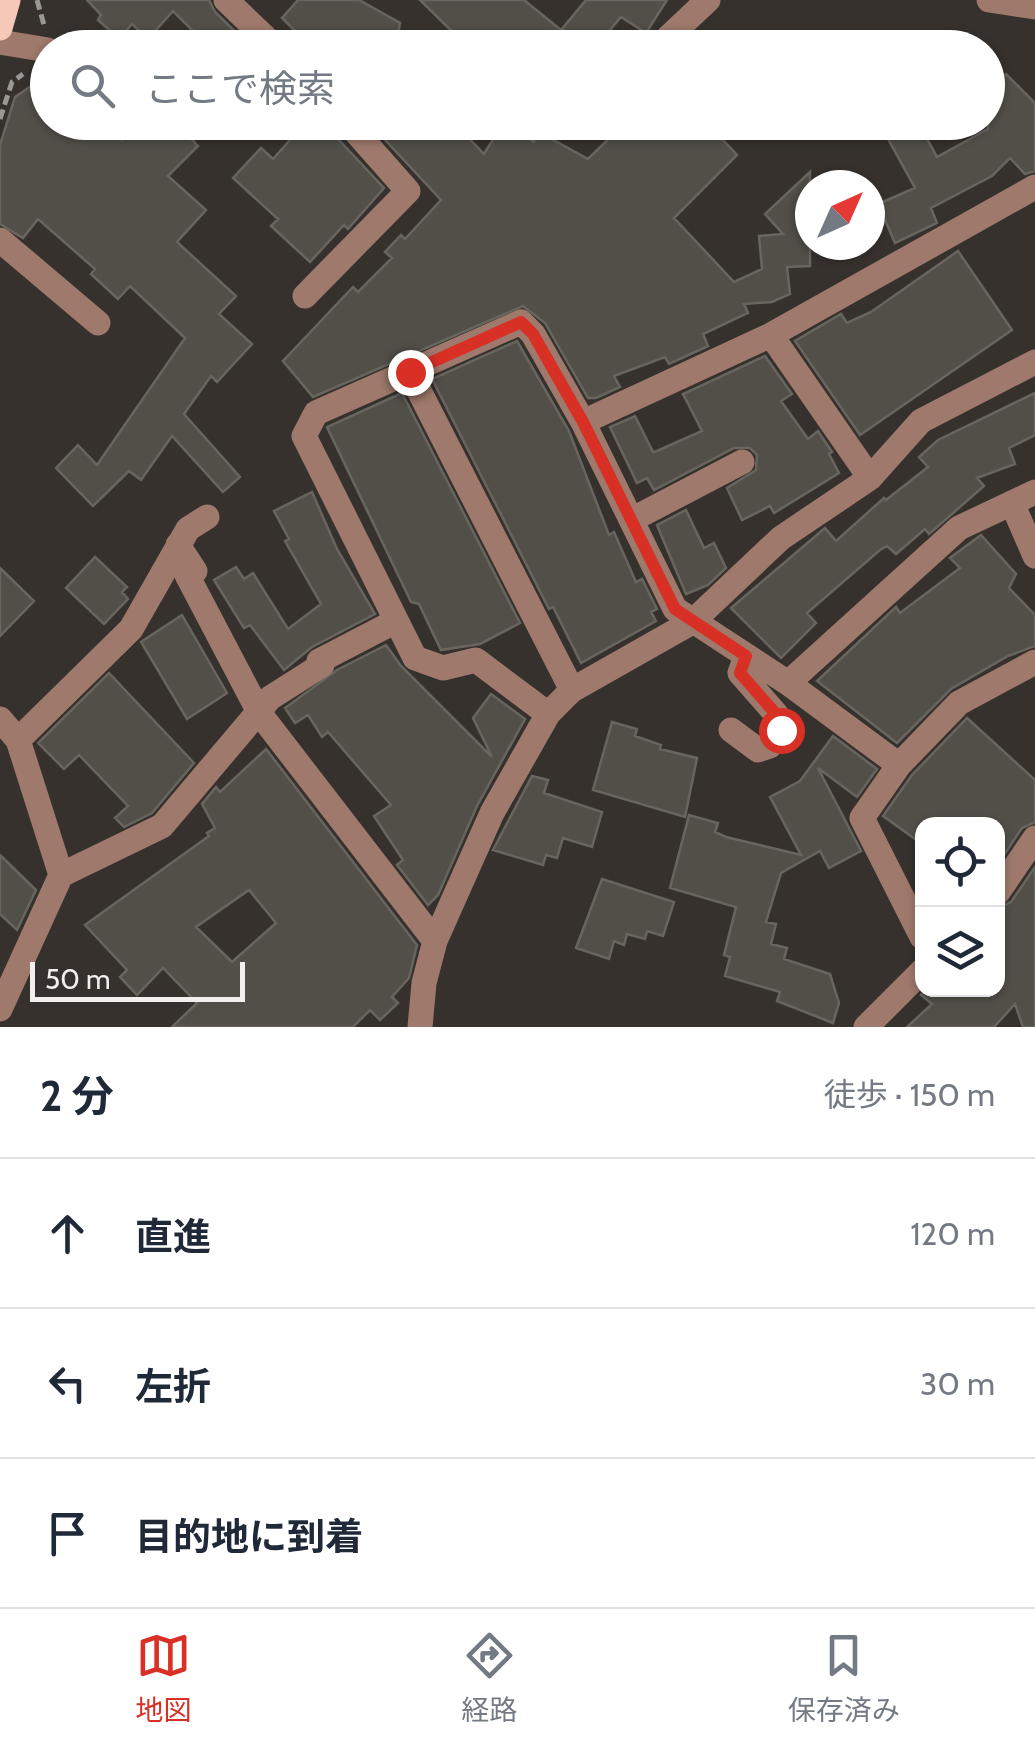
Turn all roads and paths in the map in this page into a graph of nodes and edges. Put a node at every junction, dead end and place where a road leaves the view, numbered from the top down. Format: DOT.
graph roads {
  1 [pos="8,0"];
  2 [pos="226,0"];
  3 [pos="708,0"];
  4 [pos="989,0"];
  5 [pos="1035,7"];
  6 [pos="0,28"];
  7 [pos="257,30"];
  8 [pos="676,30"];
  9 [pos="0,42"];
  10 [pos="30,47"];
  11 [pos="362,140"];
  12 [pos="1035,186"];
  13 [pos="0,240"];
  14 [pos="305,296"];
  15 [pos="98,323"];
  16 [pos="771,335"];
  17 [pos="1035,362"];
  18 [pos="410,372"];
  19 [pos="583,422"];
  20 [pos="742,462"];
  21 [pos="870,478"];
  22 [pos="1024,497"];
  23 [pos="207,517"];
  24 [pos="630,520"];
  25 [pos="178,545"];
  26 [pos="1035,556"];
  27 [pos="396,620"];
  28 [pos="692,622"];
  29 [pos="746,656"];
  30 [pos="1035,662"];
  31 [pos="788,683"];
  32 [pos="572,690"];
  33 [pos="260,714"];
  34 [pos="548,714"];
  35 [pos="0,720"];
  36 [pos="731,730"];
  37 [pos="18,740"];
  38 [pos="898,765"];
  39 [pos="1035,838"];
  40 [pos="62,875"];
  41 [pos="1005,882"];
  42 [pos="915,923"];
  43 [pos="436,941"];
  44 [pos="915,978"];
  45 [pos="0,1011"];
  46 [pos="13,1027"];
  47 [pos="420,1027"];
  48 [pos="866,1027"];
  1 -- 6 [label="main road"];
  2 -- 7 [label="street"];
  3 -- 8 [label="street"];
  4 -- 5 [label="street"];
  9 -- 10 [label="street"];
  11 -- 14 [label="street"];
  12 -- 16 [label="street"];
  13 -- 15 [label="street"];
  16 -- 19 [label="street"];
  16 -- 21 [label="street"];
  17 -- 21 [label="street"];
  18 -- 19 [label="street"];
  18 -- 27 [label="street"];
  18 -- 32 [label="street"];
  19 -- 24 [label="street"];
  20 -- 24 [label="street"];
  21 -- 28 [label="street"];
  22 -- 26 [label="street"];
  22 -- 31 [label="street"];
  23 -- 25 [label="street"];
  24 -- 28 [label="street"];
  25 -- 33 [label="street"];
  25 -- 37 [label="street"];
  27 -- 33 [label="street"];
  27 -- 34 [label="street"];
  28 -- 29 [label="street"];
  28 -- 32 [label="street"];
  29 -- 31 [label="street"];
  29 -- 36 [label="street"];
  30 -- 38 [label="street"];
  31 -- 38 [label="street"];
  32 -- 34 [label="street"];
  33 -- 40 [label="street"];
  33 -- 43 [label="street"];
  34 -- 43 [label="street"];
  35 -- 37 [label="street"];
  37 -- 40 [label="street"];
  38 -- 42 [label="street"];
  39 -- 41 [label="street"];
  40 -- 45 [label="street"];
  43 -- 47 [label="street"];
  44 -- 48 [label="street"];
  45 -- 46 [label="street"];
}
